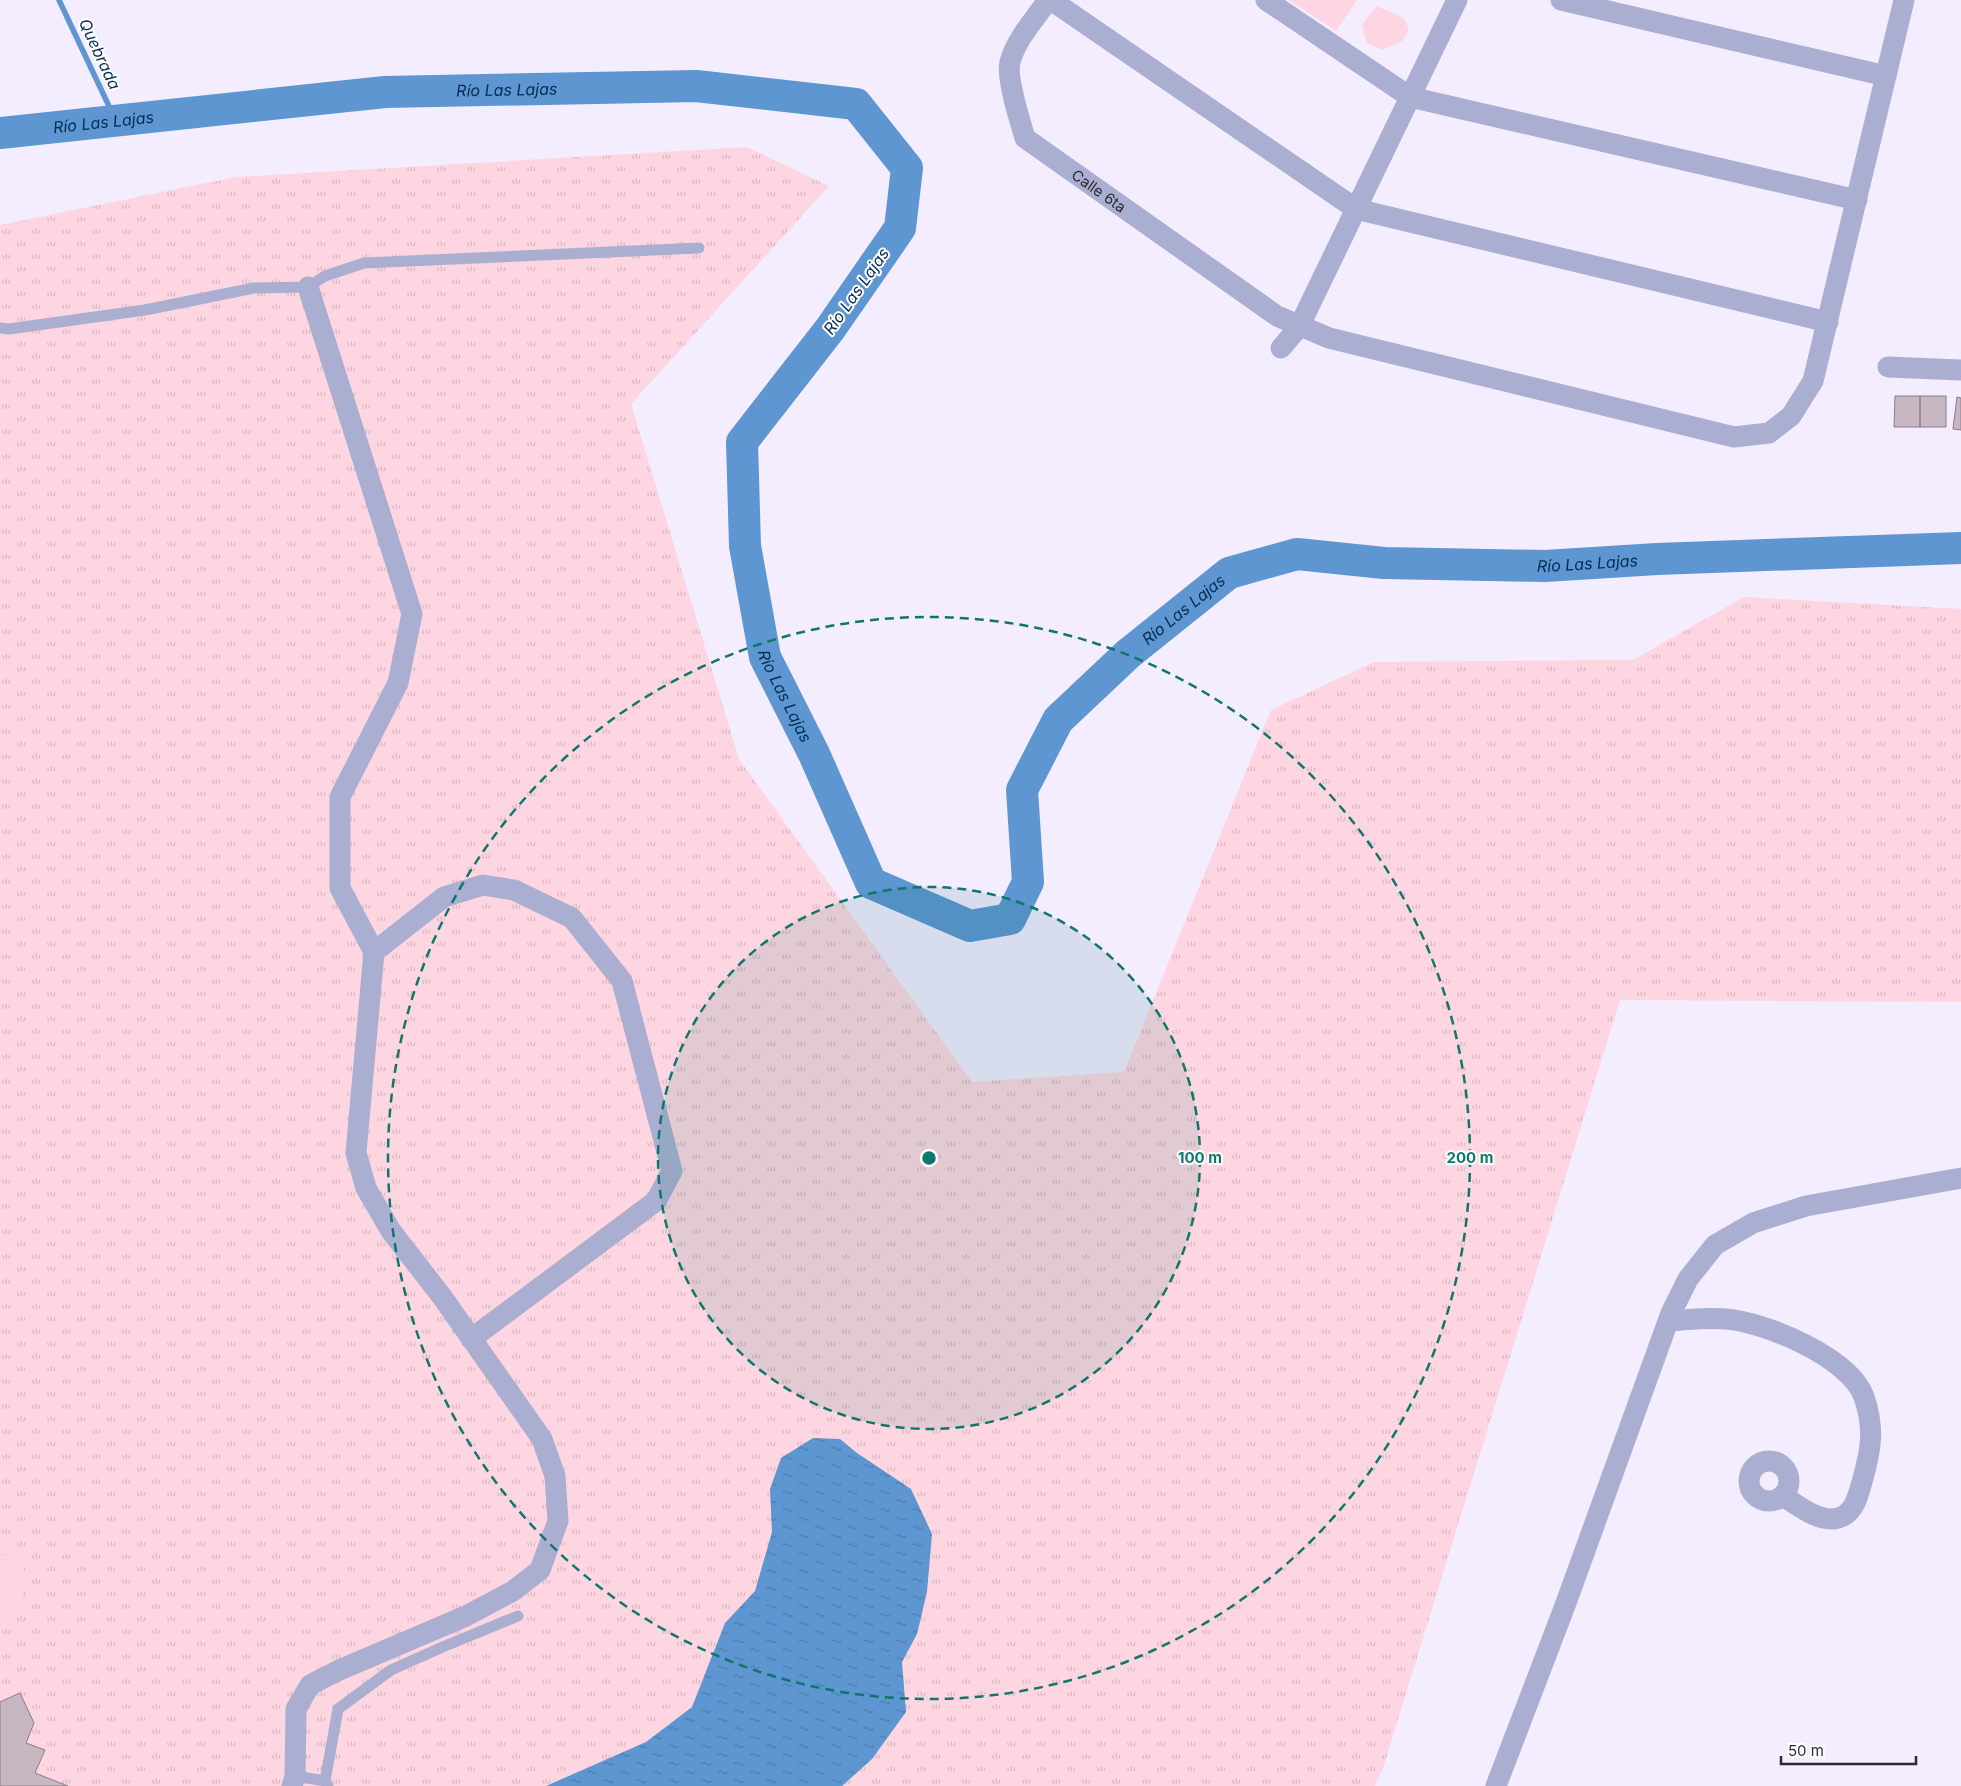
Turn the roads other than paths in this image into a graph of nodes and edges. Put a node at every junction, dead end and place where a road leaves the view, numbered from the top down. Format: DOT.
graph roads {
  1 [pos="1050,0"];
  2 [pos="1266,0"];
  3 [pos="1457,0"];
  4 [pos="1561,0"];
  5 [pos="1904,0"];
  6 [pos="1886,76"];
  7 [pos="1410,97"];
  8 [pos="1857,200"];
  9 [pos="1356,209"];
  10 [pos="699,248"];
  11 [pos="308,287"];
  12 [pos="1828,322"];
  13 [pos="1299,327"];
  14 [pos="0,328"];
  15 [pos="1281,348"];
  16 [pos="1888,367"];
  17 [pos="1961,370"];
  18 [pos="374,952"];
  19 [pos="1961,1178"];
  20 [pos="1669,1321"];
  21 [pos="471,1339"];
  22 [pos="1784,1496"];
  23 [pos="518,1616"];
  24 [pos="294,1781"];
  25 [pos="327,1784"];
  26 [pos="1496,1786"];
  1 -- 9 [label="street"];
  1 -- 13 [label="street, Calle 6ta"];
  2 -- 7 [label="street"];
  3 -- 7 [label="street"];
  4 -- 6 [label="street"];
  5 -- 6 [label="street, Calle 6ta"];
  6 -- 8 [label="street, Calle 6ta"];
  7 -- 8 [label="street"];
  7 -- 9 [label="street"];
  8 -- 12 [label="street, Calle 6ta"];
  9 -- 12 [label="street"];
  9 -- 13 [label="street"];
  10 -- 11 [label="lane"];
  11 -- 14 [label="lane"];
  11 -- 18 [label="street"];
  12 -- 13 [label="street, Calle 6ta"];
  13 -- 15 [label="street"];
  16 -- 17 [label="street"];
  18 -- 21 [label="street"];
  18 -- 21 [label="street"];
  19 -- 20 [label="street"];
  20 -- 22 [label="street"];
  20 -- 26 [label="street"];
  21 -- 24 [label="street"];
  23 -- 25 [label="lane"];
  24 -- 25 [label="lane"];
}
